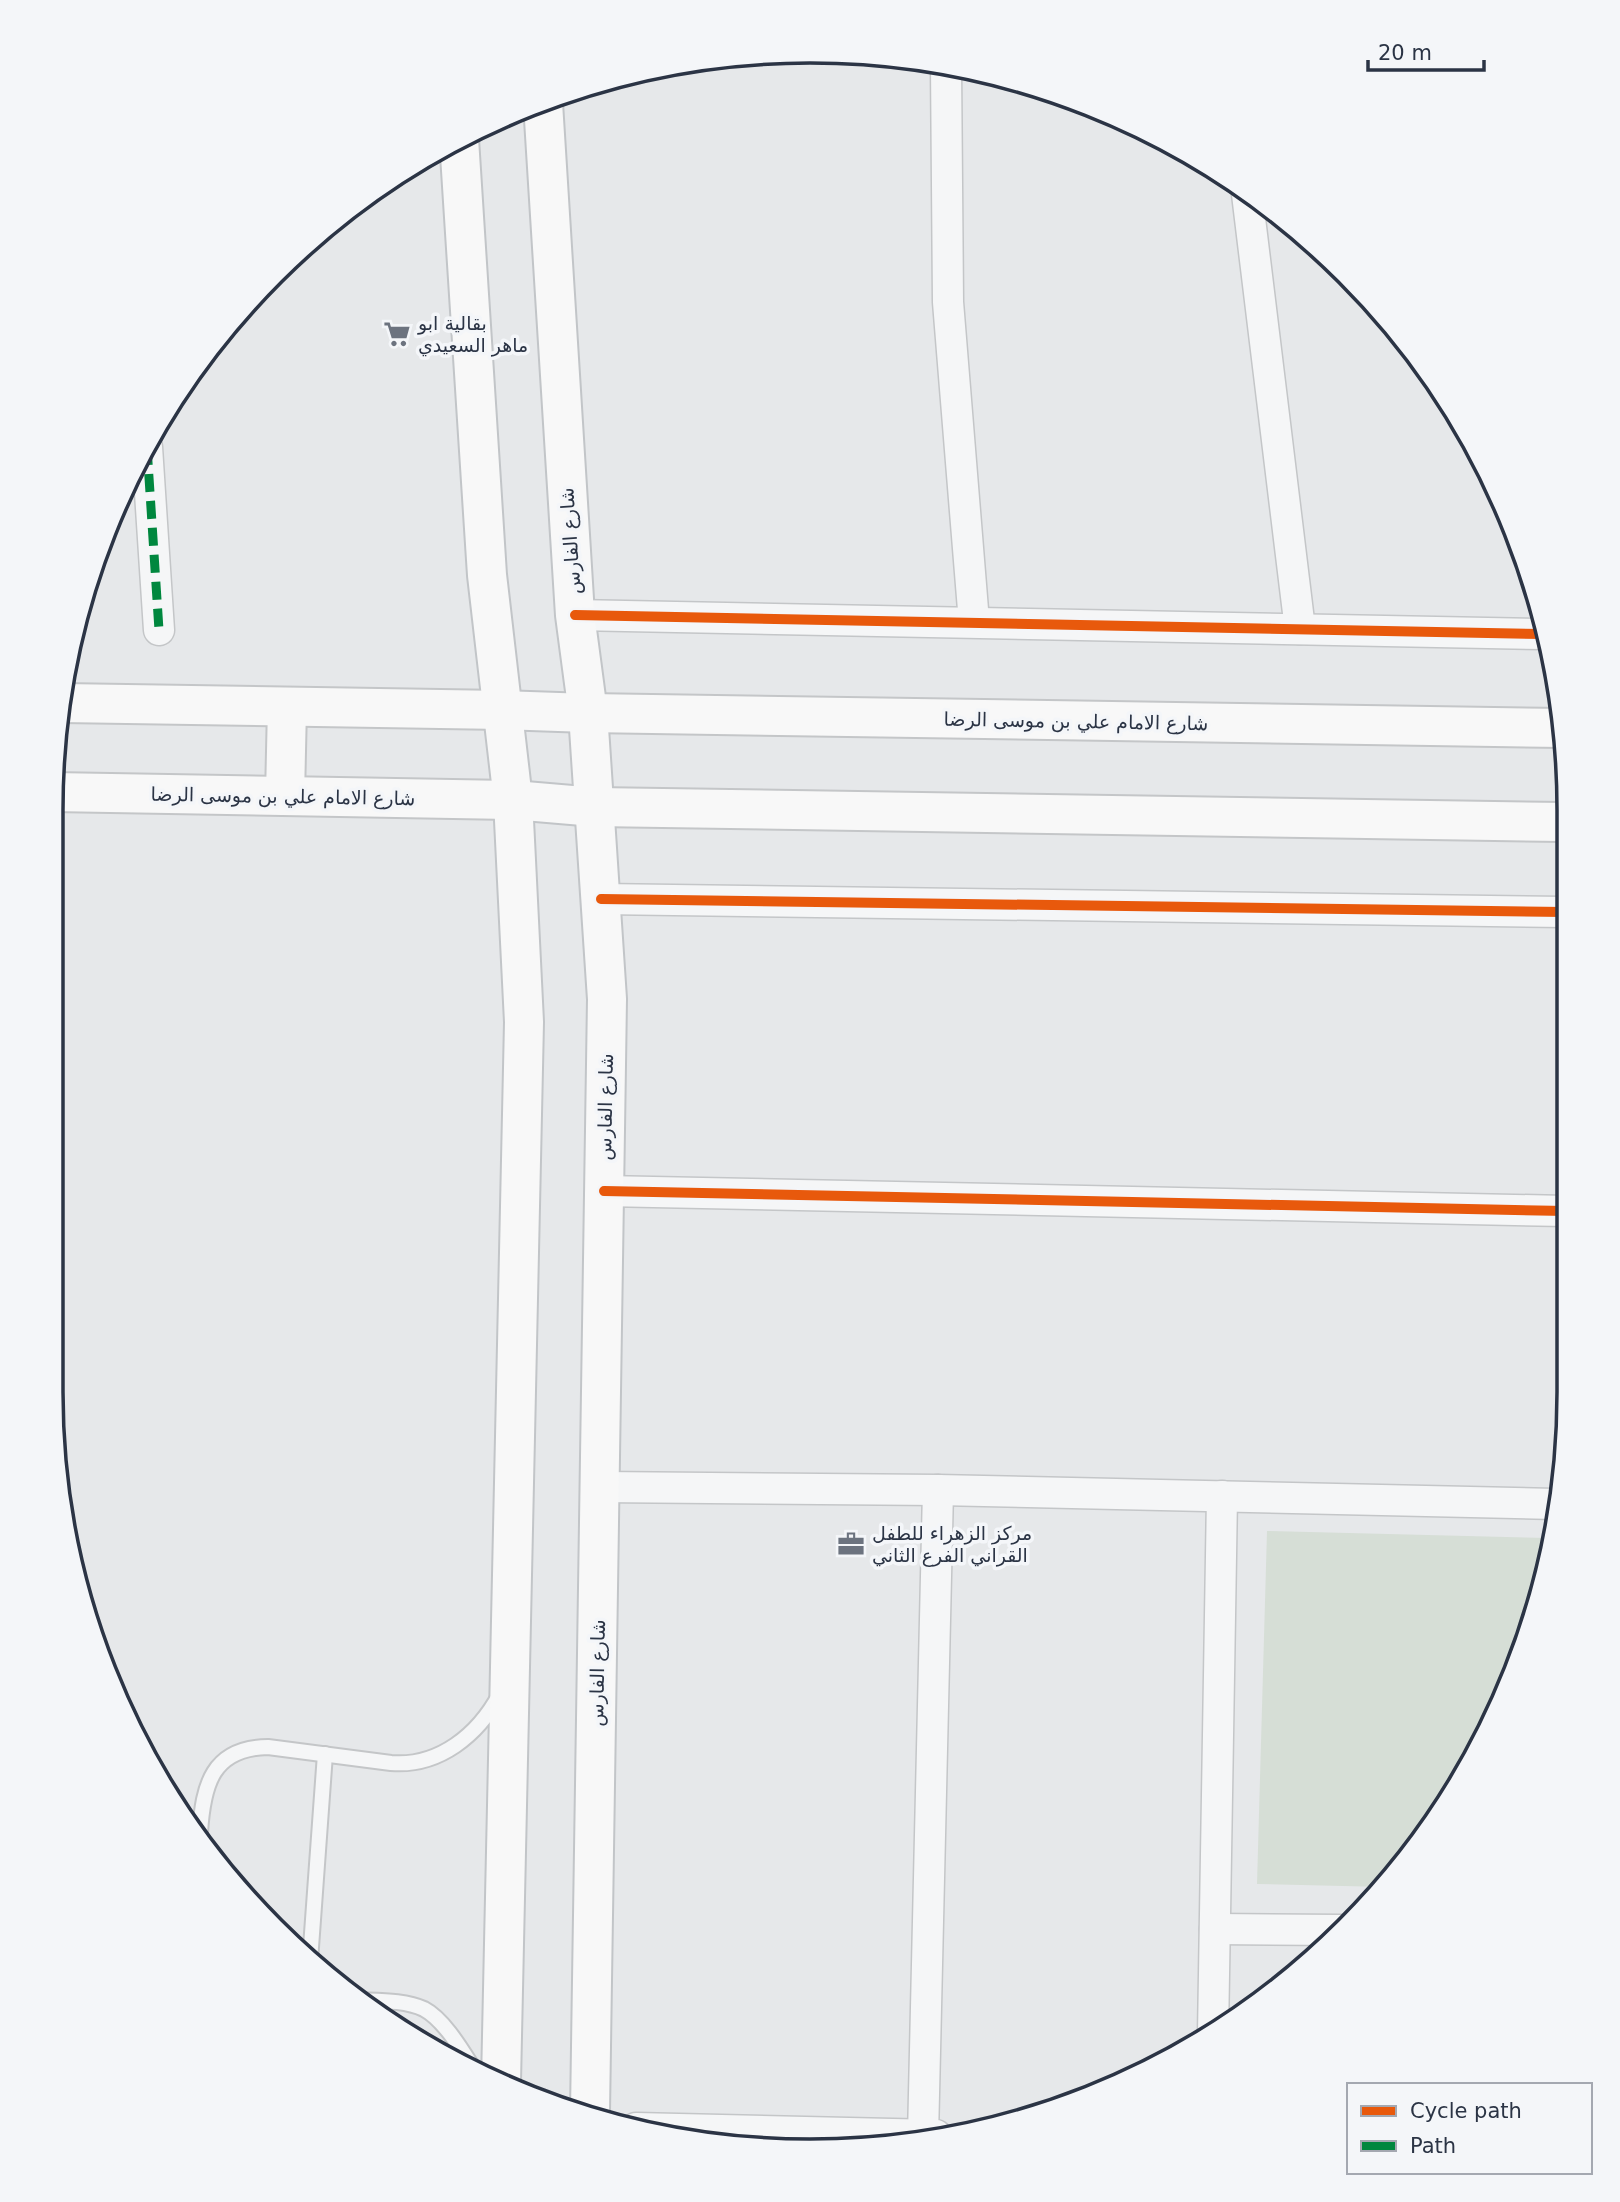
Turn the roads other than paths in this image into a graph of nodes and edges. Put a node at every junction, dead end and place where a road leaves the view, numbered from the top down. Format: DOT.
graph roads {
  1 [pos="946,75"];
  2 [pos="544,113"];
  3 [pos="460,151"];
  4 [pos="1248,205"];
  5 [pos="148,464"];
  6 [pos="575,615"];
  7 [pos="974,622"];
  8 [pos="1300,629"];
  9 [pos="159,630"];
  10 [pos="1536,634"];
  11 [pos="70,703"];
  12 [pos="288,707"];
  13 [pos="503,710"];
  14 [pos="588,713"];
  15 [pos="1552,728"];
  16 [pos="64,792"];
  17 [pos="285,796"];
  18 [pos="513,800"];
  19 [pos="595,807"];
  20 [pos="1557,822"];
  21 [pos="601,899"];
  22 [pos="1557,912"];
  23 [pos="604,1191"];
  24 [pos="1557,1211"];
  25 [pos="600,1487"];
  26 [pos="938,1490"];
  27 [pos="1222,1496"];
  28 [pos="1549,1504"];
  29 [pos="510,1674"];
  30 [pos="325,1754"];
  31 [pos="201,1824"];
  32 [pos="1215,1928"];
  33 [pos="1328,1930"];
  34 [pos="311,1948"];
  35 [pos="379,2002"];
  36 [pos="1213,2020"];
  37 [pos="461,2052"];
  38 [pos="501,2072"];
  39 [pos="590,2105"];
  40 [pos="690,2129"];
  41 [pos="927,2130"];
  42 [pos="893,2134"];
  1 -- 7 [label="street"];
  2 -- 6 [label="main road, شارع الفارس"];
  3 -- 13 [label="main road"];
  4 -- 8 [label="street"];
  5 -- 9 [label="street"];
  6 -- 7 [label="street"];
  6 -- 14 [label="main road, شارع الفارس"];
  7 -- 8 [label="street"];
  8 -- 10 [label="street"];
  11 -- 12 [label="main road"];
  12 -- 13 [label="main road"];
  12 -- 17 [label="main road"];
  13 -- 14 [label="main road, شارع الامام علي بن موسى الرضا"];
  13 -- 18 [label="main road"];
  14 -- 15 [label="main road, شارع الامام علي بن موسى الرضا"];
  14 -- 19 [label="main road, شارع الفارس"];
  16 -- 17 [label="main road, شارع الامام علي بن موسى الرضا"];
  17 -- 18 [label="main road, شارع الامام علي بن موسى الرضا"];
  18 -- 19 [label="main road, شارع الامام علي بن موسى الرضا"];
  18 -- 29 [label="main road"];
  19 -- 20 [label="main road"];
  19 -- 21 [label="main road, شارع الفارس"];
  21 -- 22 [label="street"];
  21 -- 23 [label="main road, شارع الفارس"];
  23 -- 24 [label="street"];
  23 -- 25 [label="main road, شارع الفارس"];
  25 -- 26 [label="street"];
  25 -- 39 [label="main road, شارع الفارس"];
  26 -- 27 [label="street"];
  26 -- 41 [label="street"];
  27 -- 28 [label="street"];
  27 -- 32 [label="street"];
  29 -- 30 [label="lane"];
  29 -- 38 [label="main road"];
  30 -- 31 [label="lane"];
  30 -- 34 [label="lane"];
  32 -- 33 [label="street"];
  32 -- 36 [label="street"];
  35 -- 37 [label="lane"];
  40 -- 42 [label="street"];
}
